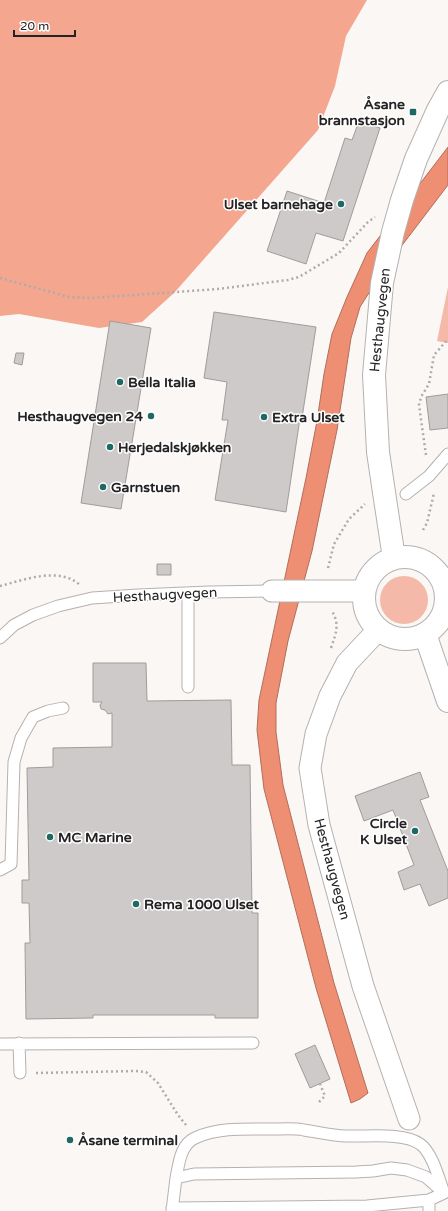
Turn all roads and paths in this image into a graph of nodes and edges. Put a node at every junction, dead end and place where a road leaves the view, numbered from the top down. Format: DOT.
graph roads {
  1 [pos="448,92"];
  2 [pos="377,215"];
  3 [pos="0,278"];
  4 [pos="448,338"];
  5 [pos="448,454"];
  6 [pos="429,476"];
  7 [pos="406,494"];
  8 [pos="365,504"];
  9 [pos="423,530"];
  10 [pos="394,558"];
  11 [pos="328,568"];
  12 [pos="0,586"];
  13 [pos="272,591"];
  14 [pos="364,591"];
  15 [pos="188,593"];
  16 [pos="92,598"];
  17 [pos="330,607"];
  18 [pos="378,630"];
  19 [pos="425,634"];
  20 [pos="0,638"];
  21 [pos="329,652"];
  22 [pos="188,687"];
  23 [pos="448,701"];
  24 [pos="63,708"];
  25 [pos="0,870"];
  26 [pos="253,1043"];
  27 [pos="0,1044"];
  28 [pos="19,1044"];
  29 [pos="20,1073"];
  30 [pos="320,1084"];
  31 [pos="320,1102"];
  32 [pos="409,1119"];
  33 [pos="195,1138"];
  34 [pos="176,1178"];
  35 [pos="446,1193"];
  36 [pos="429,1206"];
  37 [pos="172,1209"];
  1 -- 10 [label="main road, Hesthaugvegen"];
  2 -- 3 [label="path"];
  4 -- 6 [label="path"];
  5 -- 6 [label="lane"];
  6 -- 7 [label="lane"];
  6 -- 9 [label="path"];
  8 -- 11 [label="path"];
  10 -- 14 [label="main road"];
  10 -- 19 [label="main road"];
  12 -- 16 [label="path"];
  13 -- 14 [label="street, Hesthaugvegen"];
  13 -- 15 [label="lane, Hesthaugvegen"];
  14 -- 18 [label="main road"];
  15 -- 16 [label="lane, Hesthaugvegen"];
  15 -- 22 [label="lane"];
  16 -- 20 [label="lane, Hesthaugvegen"];
  17 -- 21 [label="path"];
  18 -- 19 [label="main road"];
  18 -- 32 [label="street, Hesthaugvegen"];
  19 -- 23 [label="main road"];
  24 -- 25 [label="lane"];
  26 -- 28 [label="lane"];
  27 -- 28 [label="lane"];
  28 -- 29 [label="lane"];
  29 -- 33 [label="path"];
  30 -- 31 [label="path"];
  33 -- 34 [label="lane"];
  33 -- 35 [label="lane"];
  34 -- 35 [label="lane"];
  34 -- 37 [label="lane"];
  35 -- 36 [label="lane"];
  36 -- 37 [label="lane"];
}
